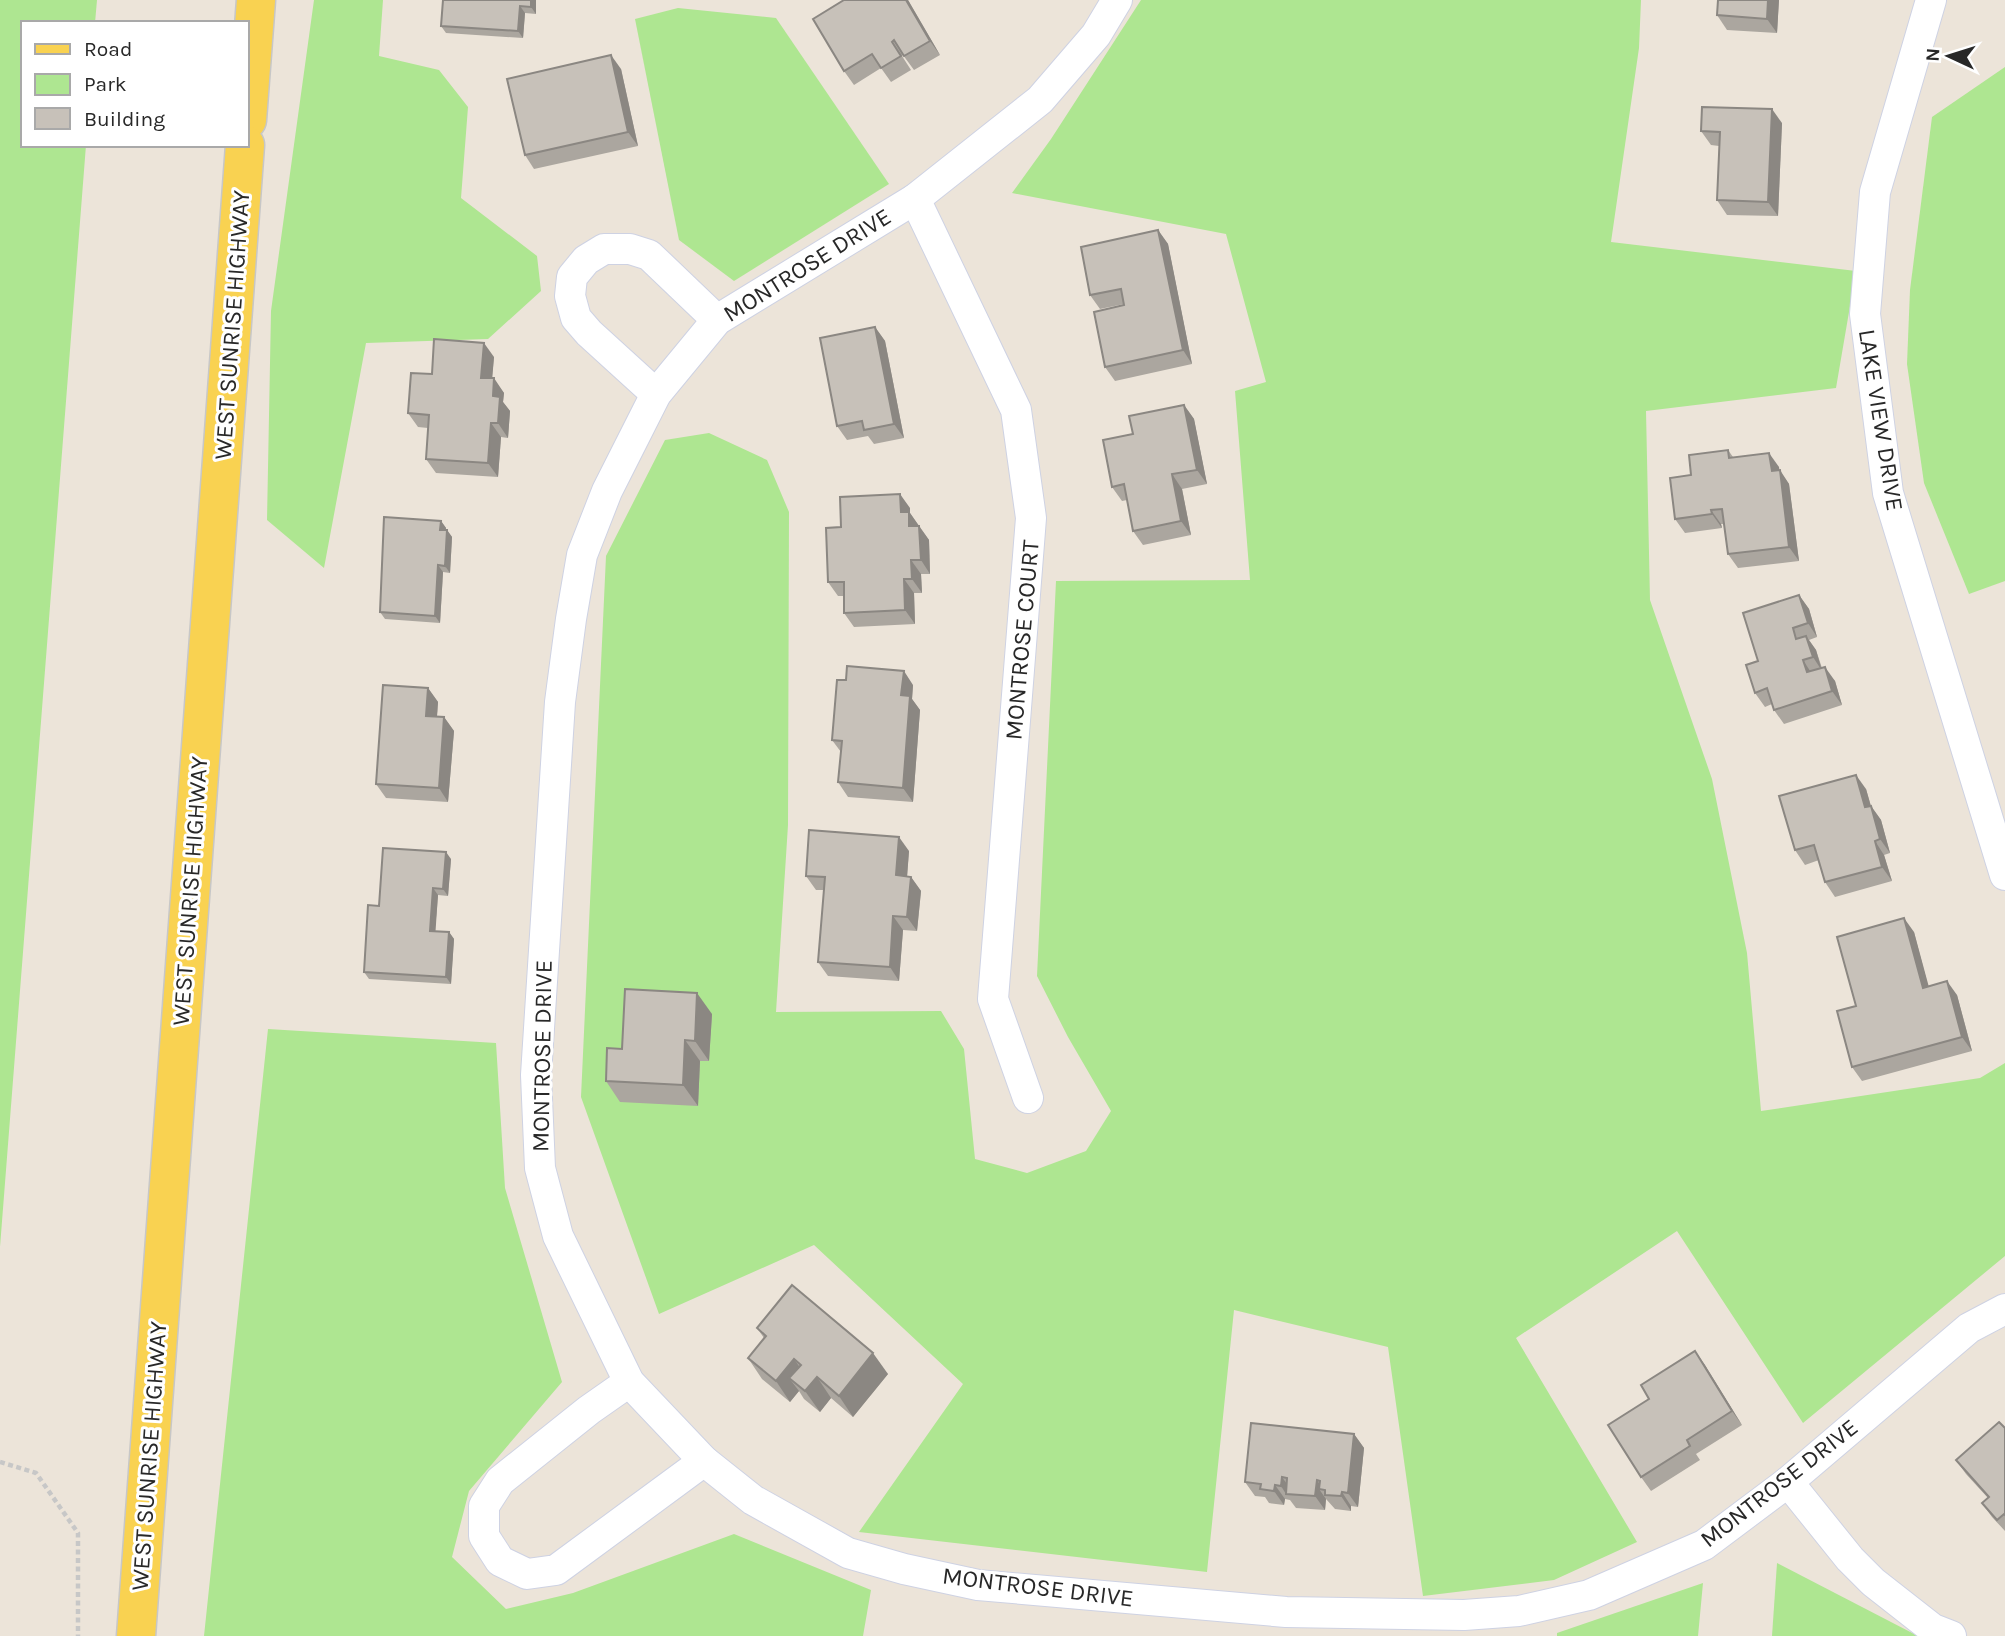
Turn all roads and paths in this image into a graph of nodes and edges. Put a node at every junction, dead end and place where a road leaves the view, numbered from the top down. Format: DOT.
graph roads {
  1 [pos="256,0"];
  2 [pos="1117,0"];
  3 [pos="1931,0"];
  4 [pos="248,107"];
  5 [pos="245,147"];
  6 [pos="915,199"];
  7 [pos="717,320"];
  8 [pos="656,394"];
  9 [pos="1998,831"];
  10 [pos="2005,875"];
  11 [pos="1028,1098"];
  12 [pos="2005,1309"];
  13 [pos="629,1382"];
  14 [pos="705,1461"];
  15 [pos="0,1462"];
  16 [pos="1788,1482"];
  17 [pos="78,1636"];
  18 [pos="136,1636"];
  19 [pos="1951,1636"];
  1 -- 4 [label="main road"];
  2 -- 6 [label="street, MONTROSE DRIVE"];
  3 -- 9 [label="street, LAKE VIEW DRIVE"];
  5 -- 18 [label="main road, WEST SUNRISE HIGHWAY"];
  6 -- 7 [label="street, MONTROSE DRIVE"];
  6 -- 11 [label="street, MONTROSE COURT"];
  7 -- 8 [label="street, MONTROSE DRIVE"];
  7 -- 8 [label="street"];
  8 -- 13 [label="street, MONTROSE DRIVE"];
  9 -- 10 [label="street, LAKE VIEW DRIVE"];
  12 -- 16 [label="street, MONTROSE DRIVE"];
  13 -- 14 [label="street, MONTROSE DRIVE"];
  13 -- 14 [label="street"];
  14 -- 16 [label="street, MONTROSE DRIVE"];
  15 -- 17 [label="path"];
  16 -- 19 [label="street"];
}
